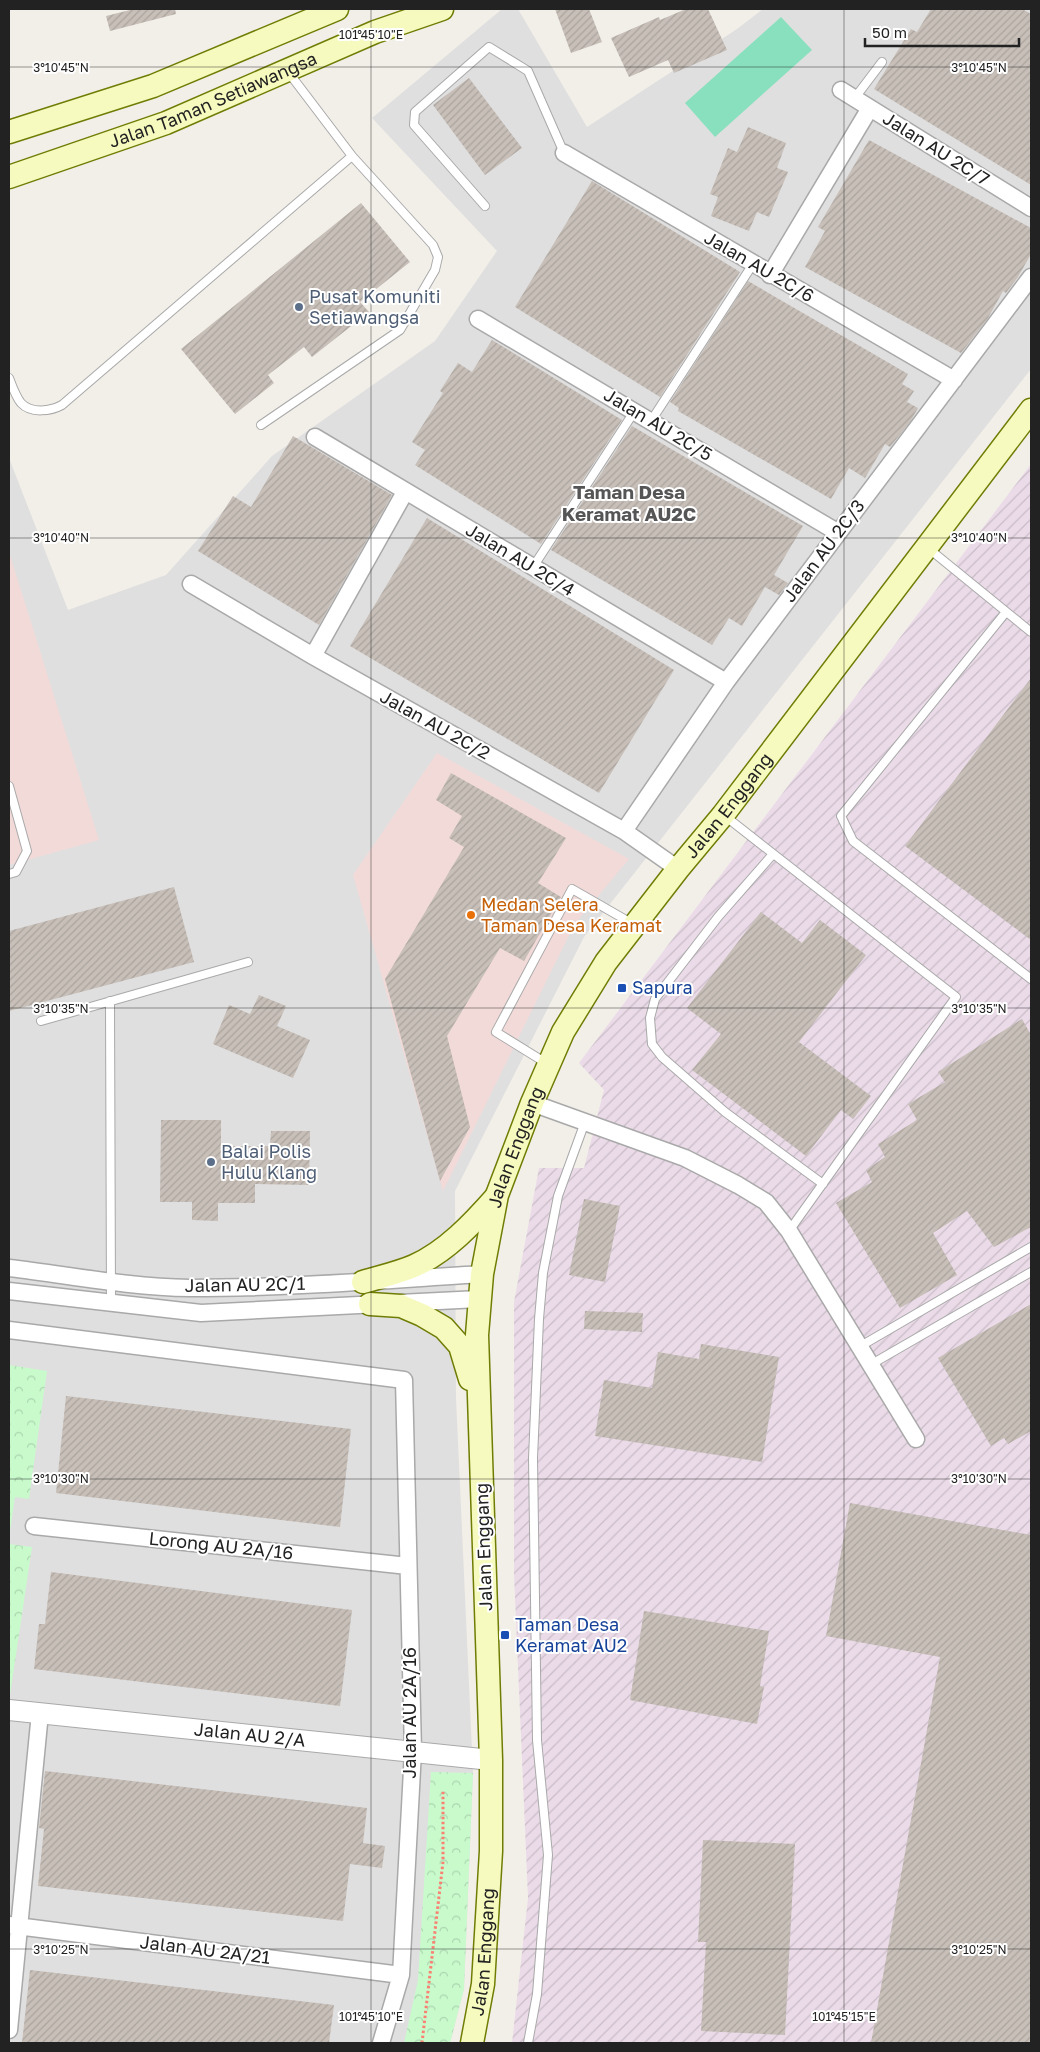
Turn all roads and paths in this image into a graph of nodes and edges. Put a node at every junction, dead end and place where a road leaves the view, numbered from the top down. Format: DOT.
graph roads {
  1 [pos="338,9"];
  2 [pos="442,9"];
  3 [pos="882,62"];
  4 [pos="288,71"];
  5 [pos="847,94"];
  6 [pos="870,108"];
  7 [pos="9,132"];
  8 [pos="564,153"];
  9 [pos="352,156"];
  10 [pos="12,178"];
  11 [pos="485,206"];
  12 [pos="1031,208"];
  13 [pos="753,264"];
  14 [pos="770,275"];
  15 [pos="1031,277"];
  16 [pos="478,319"];
  17 [pos="9,378"];
  18 [pos="954,380"];
  19 [pos="1031,410"];
  20 [pos="634,412"];
  21 [pos="651,421"];
  22 [pos="261,425"];
  23 [pos="315,437"];
  24 [pos="405,492"];
  25 [pos="837,532"];
  26 [pos="926,546"];
  27 [pos="533,567"];
  28 [pos="191,584"];
  29 [pos="1006,612"];
  30 [pos="1031,632"];
  31 [pos="313,656"];
  32 [pos="726,682"];
  33 [pos="9,786"];
  34 [pos="724,815"];
  35 [pos="624,831"];
  36 [pos="772,854"];
  37 [pos="678,869"];
  38 [pos="9,874"];
  39 [pos="634,925"];
  40 [pos="248,962"];
  41 [pos="1031,979"];
  42 [pos="110,1001"];
  43 [pos="41,1021"];
  44 [pos="549,1065"];
  45 [pos="532,1103"];
  46 [pos="585,1122"];
  47 [pos="823,1184"];
  48 [pos="497,1196"];
  49 [pos="789,1231"];
  50 [pos="1031,1247"];
  51 [pos="9,1268"];
  52 [pos="1031,1272"];
  53 [pos="482,1274"];
  54 [pos="362,1282"];
  55 [pos="110,1284"];
  56 [pos="9,1291"];
  57 [pos="479,1300"];
  58 [pos="110,1304"];
  59 [pos="370,1304"];
  60 [pos="9,1330"];
  61 [pos="859,1347"];
  62 [pos="870,1365"];
  63 [pos="481,1413"];
  64 [pos="916,1439"];
  65 [pos="34,1526"];
  66 [pos="408,1566"];
  67 [pos="9,1710"];
  68 [pos="40,1713"];
  69 [pos="413,1751"];
  70 [pos="490,1760"];
  71 [pos="442,1790"];
  72 [pos="14,1926"];
  73 [pos="401,1975"];
  74 [pos="9,2030"];
  75 [pos="381,2043"];
  76 [pos="422,2043"];
  77 [pos="472,2043"];
  78 [pos="528,2043"];
  1 -- 7 [label="main road, Jalan Taman Setiawangsa"];
  2 -- 4 [label="main road, Jalan Taman Setiawangsa"];
  3 -- 5 [label="lane"];
  4 -- 9 [label="lane"];
  4 -- 10 [label="main road, Jalan Taman Setiawangsa"];
  5 -- 6 [label="street, Jalan AU 2C/7"];
  6 -- 12 [label="street, Jalan AU 2C/7"];
  6 -- 14 [label="street"];
  8 -- 11 [label="lane"];
  8 -- 13 [label="street, Jalan AU 2C/6"];
  9 -- 17 [label="lane"];
  9 -- 22 [label="lane"];
  13 -- 14 [label="street, Jalan AU 2C/6"];
  13 -- 21 [label="lane"];
  14 -- 18 [label="street, Jalan AU 2C/6"];
  15 -- 18 [label="street, Jalan AU 2C/3"];
  16 -- 20 [label="street, Jalan AU 2C/5"];
  18 -- 25 [label="street, Jalan AU 2C/3"];
  19 -- 26 [label="main road, Jalan Enggang"];
  20 -- 21 [label="street, Jalan AU 2C/5"];
  20 -- 27 [label="lane"];
  21 -- 25 [label="street, Jalan AU 2C/5"];
  23 -- 24 [label="street, Jalan AU 2C/4"];
  24 -- 27 [label="street, Jalan AU 2C/4"];
  24 -- 31 [label="street"];
  25 -- 32 [label="street, Jalan AU 2C/3"];
  26 -- 29 [label="lane"];
  26 -- 34 [label="main road, Jalan Enggang"];
  27 -- 32 [label="street, Jalan AU 2C/4"];
  28 -- 31 [label="street, Jalan AU 2C/2"];
  29 -- 30 [label="lane"];
  29 -- 41 [label="lane"];
  31 -- 35 [label="street, Jalan AU 2C/2"];
  32 -- 35 [label="street, Jalan AU 2C/3"];
  33 -- 38 [label="lane"];
  34 -- 36 [label="lane"];
  34 -- 37 [label="main road, Jalan Enggang"];
  35 -- 37 [label="street, Jalan AU 2C/2"];
  36 -- 47 [label="lane"];
  36 -- 47 [label="lane"];
  37 -- 39 [label="main road, Jalan Enggang"];
  39 -- 44 [label="main road, Jalan Enggang"];
  39 -- 44 [label="lane"];
  40 -- 42 [label="lane"];
  42 -- 43 [label="lane"];
  42 -- 55 [label="lane"];
  44 -- 45 [label="main road, Jalan Enggang"];
  45 -- 46 [label="street"];
  45 -- 48 [label="main road, Jalan Enggang"];
  46 -- 49 [label="street"];
  46 -- 78 [label="lane"];
  47 -- 49 [label="lane"];
  48 -- 53 [label="main road, Jalan Enggang"];
  48 -- 54 [label="main road"];
  49 -- 61 [label="street"];
  50 -- 61 [label="lane"];
  51 -- 55 [label="street, Jalan AU 2C/1"];
  52 -- 62 [label="lane"];
  53 -- 54 [label="street, Jalan AU 2C/1"];
  53 -- 57 [label="main road, Jalan Enggang"];
  54 -- 55 [label="street, Jalan AU 2C/1"];
  55 -- 58 [label="lane"];
  56 -- 58 [label="street, Jalan AU 2C/1"];
  57 -- 59 [label="street, Jalan AU 2C/1"];
  57 -- 63 [label="main road, Jalan Enggang"];
  58 -- 59 [label="street, Jalan AU 2C/1"];
  59 -- 63 [label="main road"];
  60 -- 66 [label="street, Jalan AU 2A/16"];
  61 -- 62 [label="street"];
  62 -- 64 [label="street"];
  63 -- 70 [label="main road, Jalan Enggang"];
  65 -- 66 [label="street, Lorong AU 2A/16"];
  66 -- 69 [label="street, Jalan AU 2A/16"];
  67 -- 68 [label="street, Jalan AU 2/A"];
  68 -- 69 [label="street, Jalan AU 2/A"];
  68 -- 72 [label="street"];
  69 -- 70 [label="street, Jalan AU 2/A"];
  69 -- 73 [label="street, Jalan AU 2A/16"];
  70 -- 77 [label="main road, Jalan Enggang"];
  71 -- 76 [label="path"];
  72 -- 73 [label="street, Jalan AU 2A/21"];
  72 -- 74 [label="street"];
  73 -- 75 [label="street, Jalan AU 2A/16"];
}
